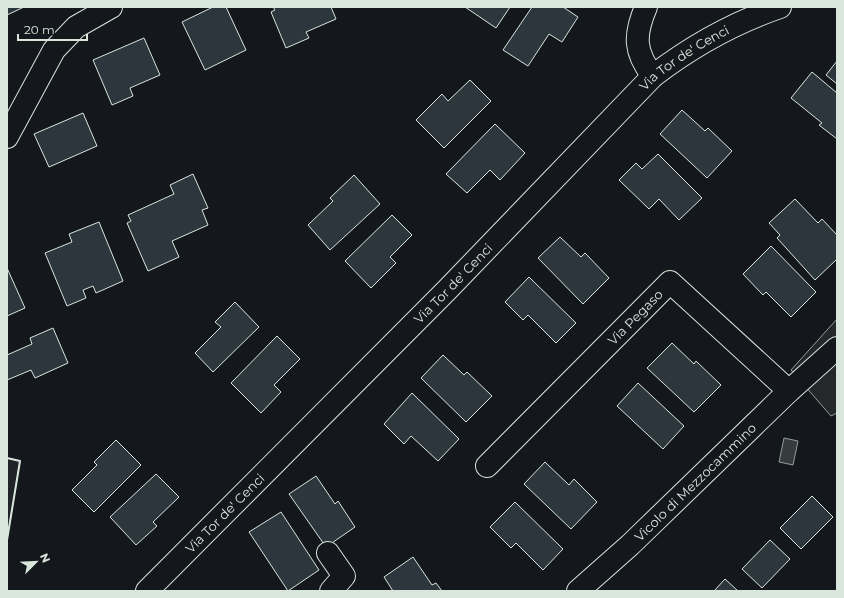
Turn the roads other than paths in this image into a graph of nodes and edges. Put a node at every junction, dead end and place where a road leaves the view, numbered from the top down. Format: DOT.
graph roads {
  1 [pos="111,7"];
  2 [pos="646,7"];
  3 [pos="780,7"];
  4 [pos="653,76"];
  5 [pos="7,137"];
  6 [pos="837,348"];
  7 [pos="789,390"];
  8 [pos="487,466"];
  9 [pos="328,553"];
  10 [pos="148,591"];
  11 [pos="330,591"];
  12 [pos="578,591"];
  1 -- 5 [label="street"];
  2 -- 4 [label="street"];
  3 -- 4 [label="street, Via Tor de' Cenci"];
  4 -- 10 [label="street, Via Tor de' Cenci"];
  6 -- 7 [label="street, Vicolo di Mezzocammino"];
  7 -- 8 [label="street, Via Pegaso"];
  7 -- 12 [label="street, Vicolo di Mezzocammino"];
  9 -- 11 [label="street"];
}
